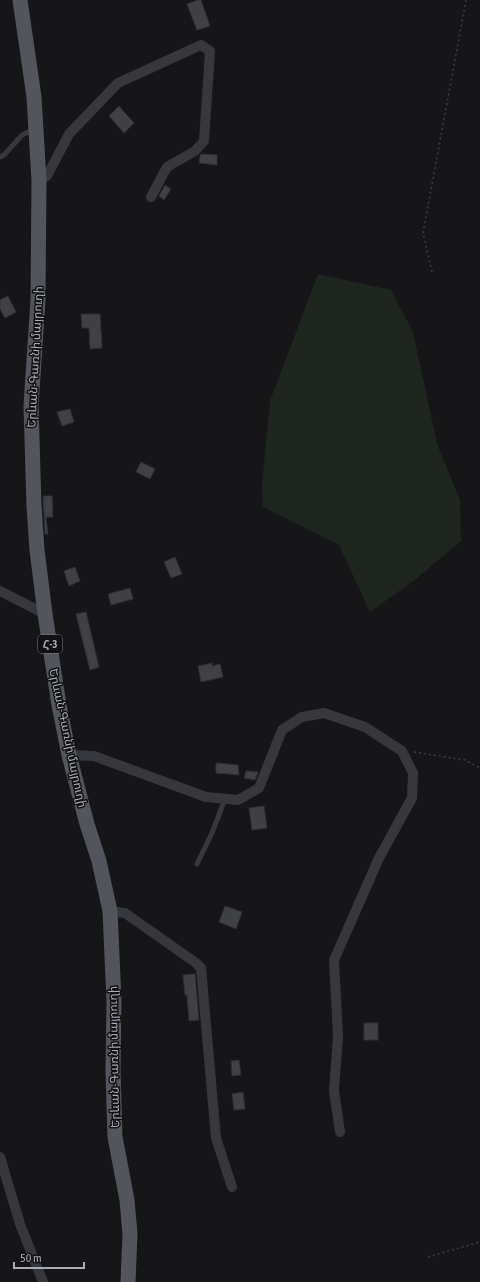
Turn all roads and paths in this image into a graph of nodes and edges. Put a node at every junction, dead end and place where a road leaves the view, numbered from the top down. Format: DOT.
graph roads {
  1 [pos="20,0"];
  2 [pos="466,0"];
  3 [pos="36,128"];
  4 [pos="0,157"];
  5 [pos="39,180"];
  6 [pos="151,197"];
  7 [pos="432,272"];
  8 [pos="0,591"];
  9 [pos="45,614"];
  10 [pos="402,750"];
  11 [pos="69,755"];
  12 [pos="480,768"];
  13 [pos="225,799"];
  14 [pos="197,864"];
  15 [pos="110,911"];
  16 [pos="340,1132"];
  17 [pos="0,1157"];
  18 [pos="232,1187"];
  19 [pos="480,1242"];
  20 [pos="428,1257"];
  21 [pos="43,1282"];
  22 [pos="128,1282"];
  1 -- 3 [label="main road, Երևան-Գառնի մայրուղի / Հ-3"];
  2 -- 7 [label="path"];
  3 -- 4 [label="lane"];
  3 -- 5 [label="main road, Երևան-Գառնի մայրուղի / Հ-3"];
  5 -- 6 [label="street"];
  5 -- 9 [label="main road, Երևան-Գառնի մայրուղի / Հ-3"];
  8 -- 9 [label="street"];
  9 -- 11 [label="main road, Երևան-Գառնի մայրուղի / Հ-3"];
  10 -- 12 [label="path"];
  10 -- 13 [label="street"];
  10 -- 16 [label="street"];
  11 -- 13 [label="street"];
  11 -- 15 [label="main road, Երևան-Գառնի մայրուղի / Հ-3"];
  13 -- 14 [label="lane"];
  15 -- 18 [label="street"];
  15 -- 22 [label="main road, Երևան-Գառնի մայրուղի / Հ-3"];
  17 -- 21 [label="street"];
  19 -- 20 [label="path"];
}
